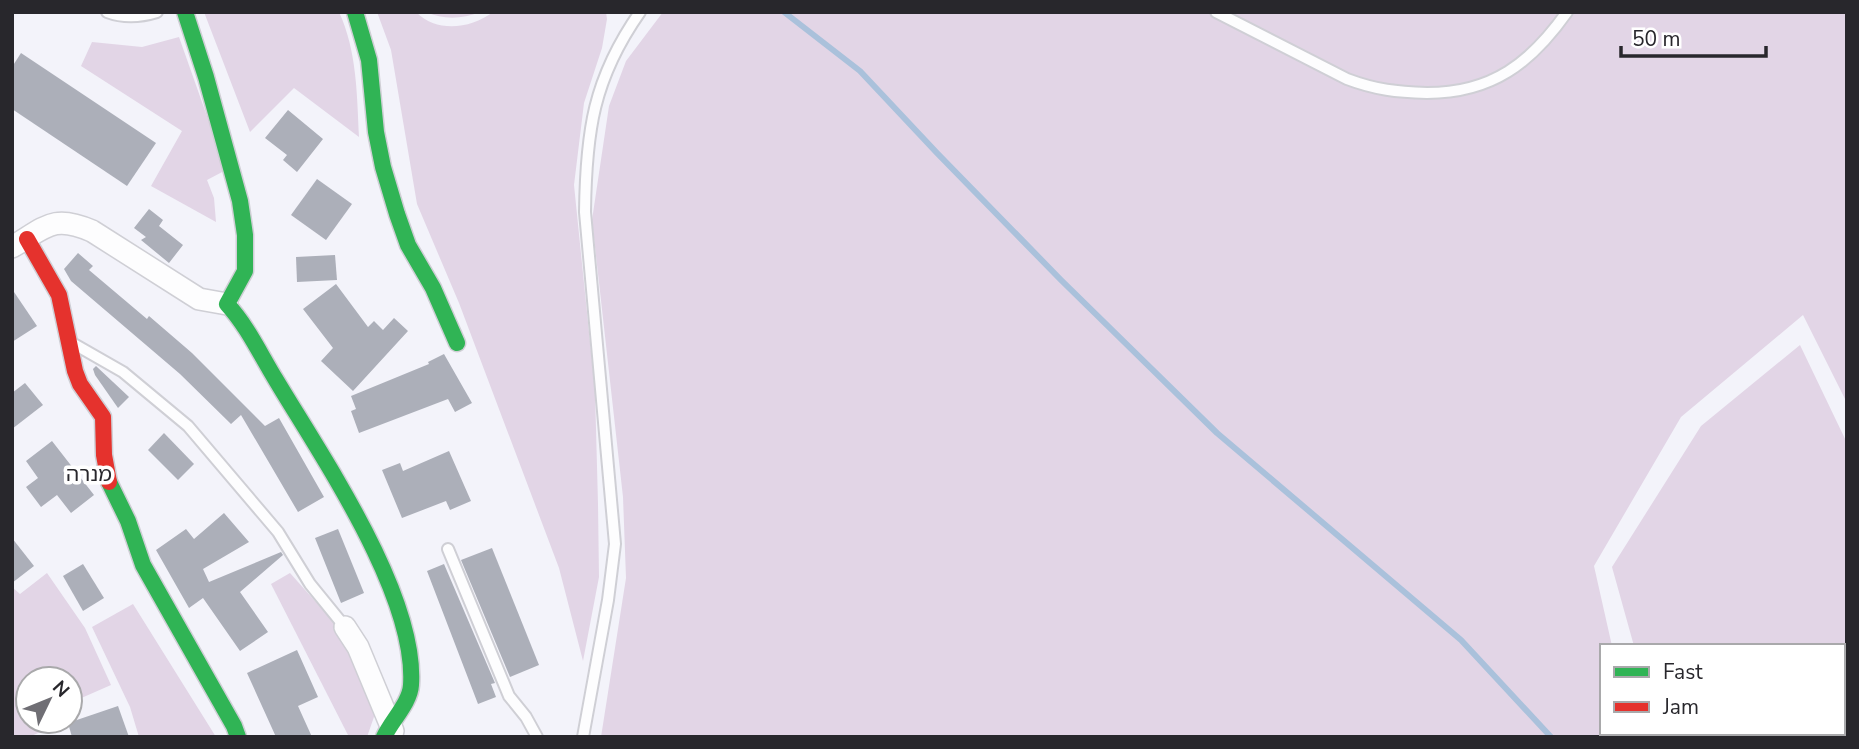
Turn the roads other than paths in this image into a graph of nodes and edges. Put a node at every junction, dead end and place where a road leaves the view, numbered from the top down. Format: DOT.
graph roads {
  1 [pos="107,12"];
  2 [pos="157,12"];
  3 [pos="185,12"];
  4 [pos="355,12"];
  5 [pos="640,12"];
  6 [pos="1216,12"];
  7 [pos="1567,12"];
  8 [pos="19,243"];
  9 [pos="227,304"];
  10 [pos="69,341"];
  11 [pos="457,343"];
  12 [pos="448,549"];
  13 [pos="345,627"];
  14 [pos="389,732"];
  15 [pos="238,737"];
  16 [pos="537,737"];
  17 [pos="583,737"];
  1 -- 2 [label="lane"];
  3 -- 9 [label="street"];
  4 -- 11 [label="street"];
  5 -- 17 [label="lane"];
  6 -- 7 [label="lane"];
  8 -- 9 [label="street"];
  8 -- 10 [label="street"];
  9 -- 14 [label="street"];
  10 -- 13 [label="lane"];
  10 -- 15 [label="street"];
  12 -- 16 [label="lane"];
  13 -- 14 [label="street"];
}
